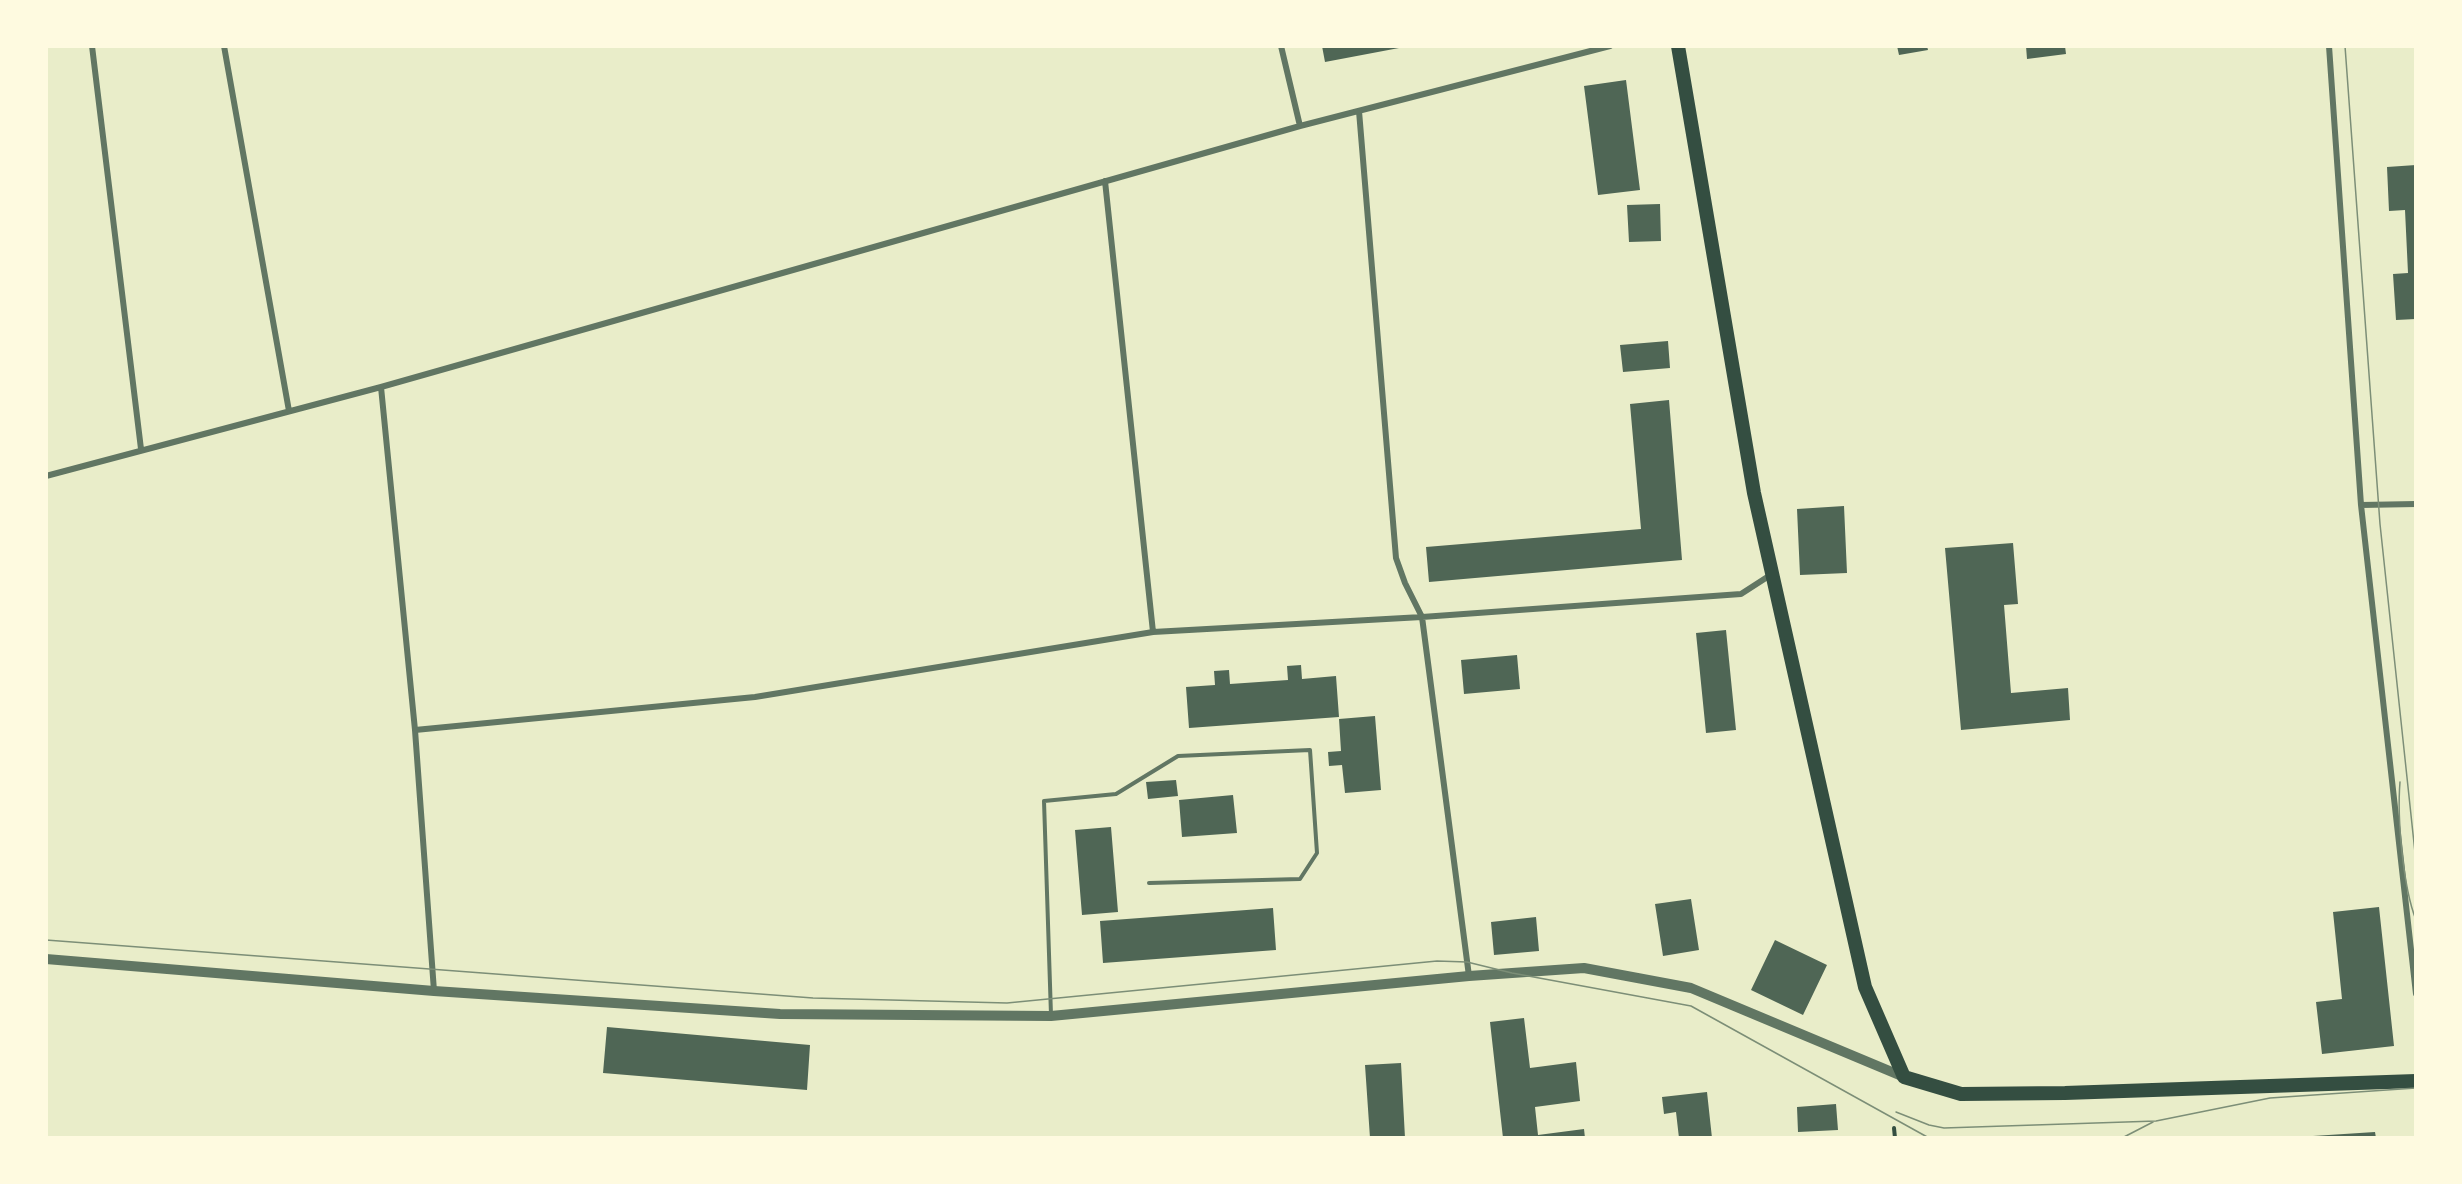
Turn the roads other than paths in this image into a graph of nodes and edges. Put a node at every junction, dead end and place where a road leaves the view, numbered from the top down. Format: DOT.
graph roads {
  1 [pos="92,46"];
  2 [pos="224,46"];
  3 [pos="1281,46"];
  4 [pos="1611,46"];
  5 [pos="1678,46"];
  6 [pos="2329,46"];
  7 [pos="1359,111"];
  8 [pos="1300,126"];
  9 [pos="1105,181"];
  10 [pos="381,387"];
  11 [pos="289,411"];
  12 [pos="141,449"];
  13 [pos="46,476"];
  14 [pos="2415,504"];
  15 [pos="2361,505"];
  16 [pos="1772,574"];
  17 [pos="1422,617"];
  18 [pos="1153,632"];
  19 [pos="415,730"];
  20 [pos="1149,883"];
  21 [pos="47,958"];
  22 [pos="1469,976"];
  23 [pos="434,991"];
  24 [pos="2415,994"];
  25 [pos="1051,1016"];
  26 [pos="1904,1077"];
  27 [pos="2415,1081"];
  1 -- 12 [label="street"];
  2 -- 11 [label="street"];
  3 -- 8 [label="street"];
  4 -- 7 [label="street"];
  5 -- 16 [label="main road"];
  6 -- 15 [label="street"];
  7 -- 8 [label="street"];
  7 -- 17 [label="street"];
  8 -- 9 [label="street"];
  9 -- 10 [label="street"];
  9 -- 18 [label="street"];
  10 -- 11 [label="street"];
  10 -- 19 [label="street"];
  11 -- 12 [label="street"];
  12 -- 13 [label="street"];
  14 -- 15 [label="street"];
  15 -- 24 [label="street"];
  16 -- 17 [label="street"];
  16 -- 26 [label="main road"];
  17 -- 18 [label="street"];
  17 -- 22 [label="street"];
  18 -- 19 [label="street"];
  19 -- 23 [label="street"];
  20 -- 25 [label="lane"];
  21 -- 23 [label="street"];
  22 -- 25 [label="street"];
  22 -- 26 [label="street"];
  23 -- 25 [label="street"];
  26 -- 27 [label="main road"];
}
